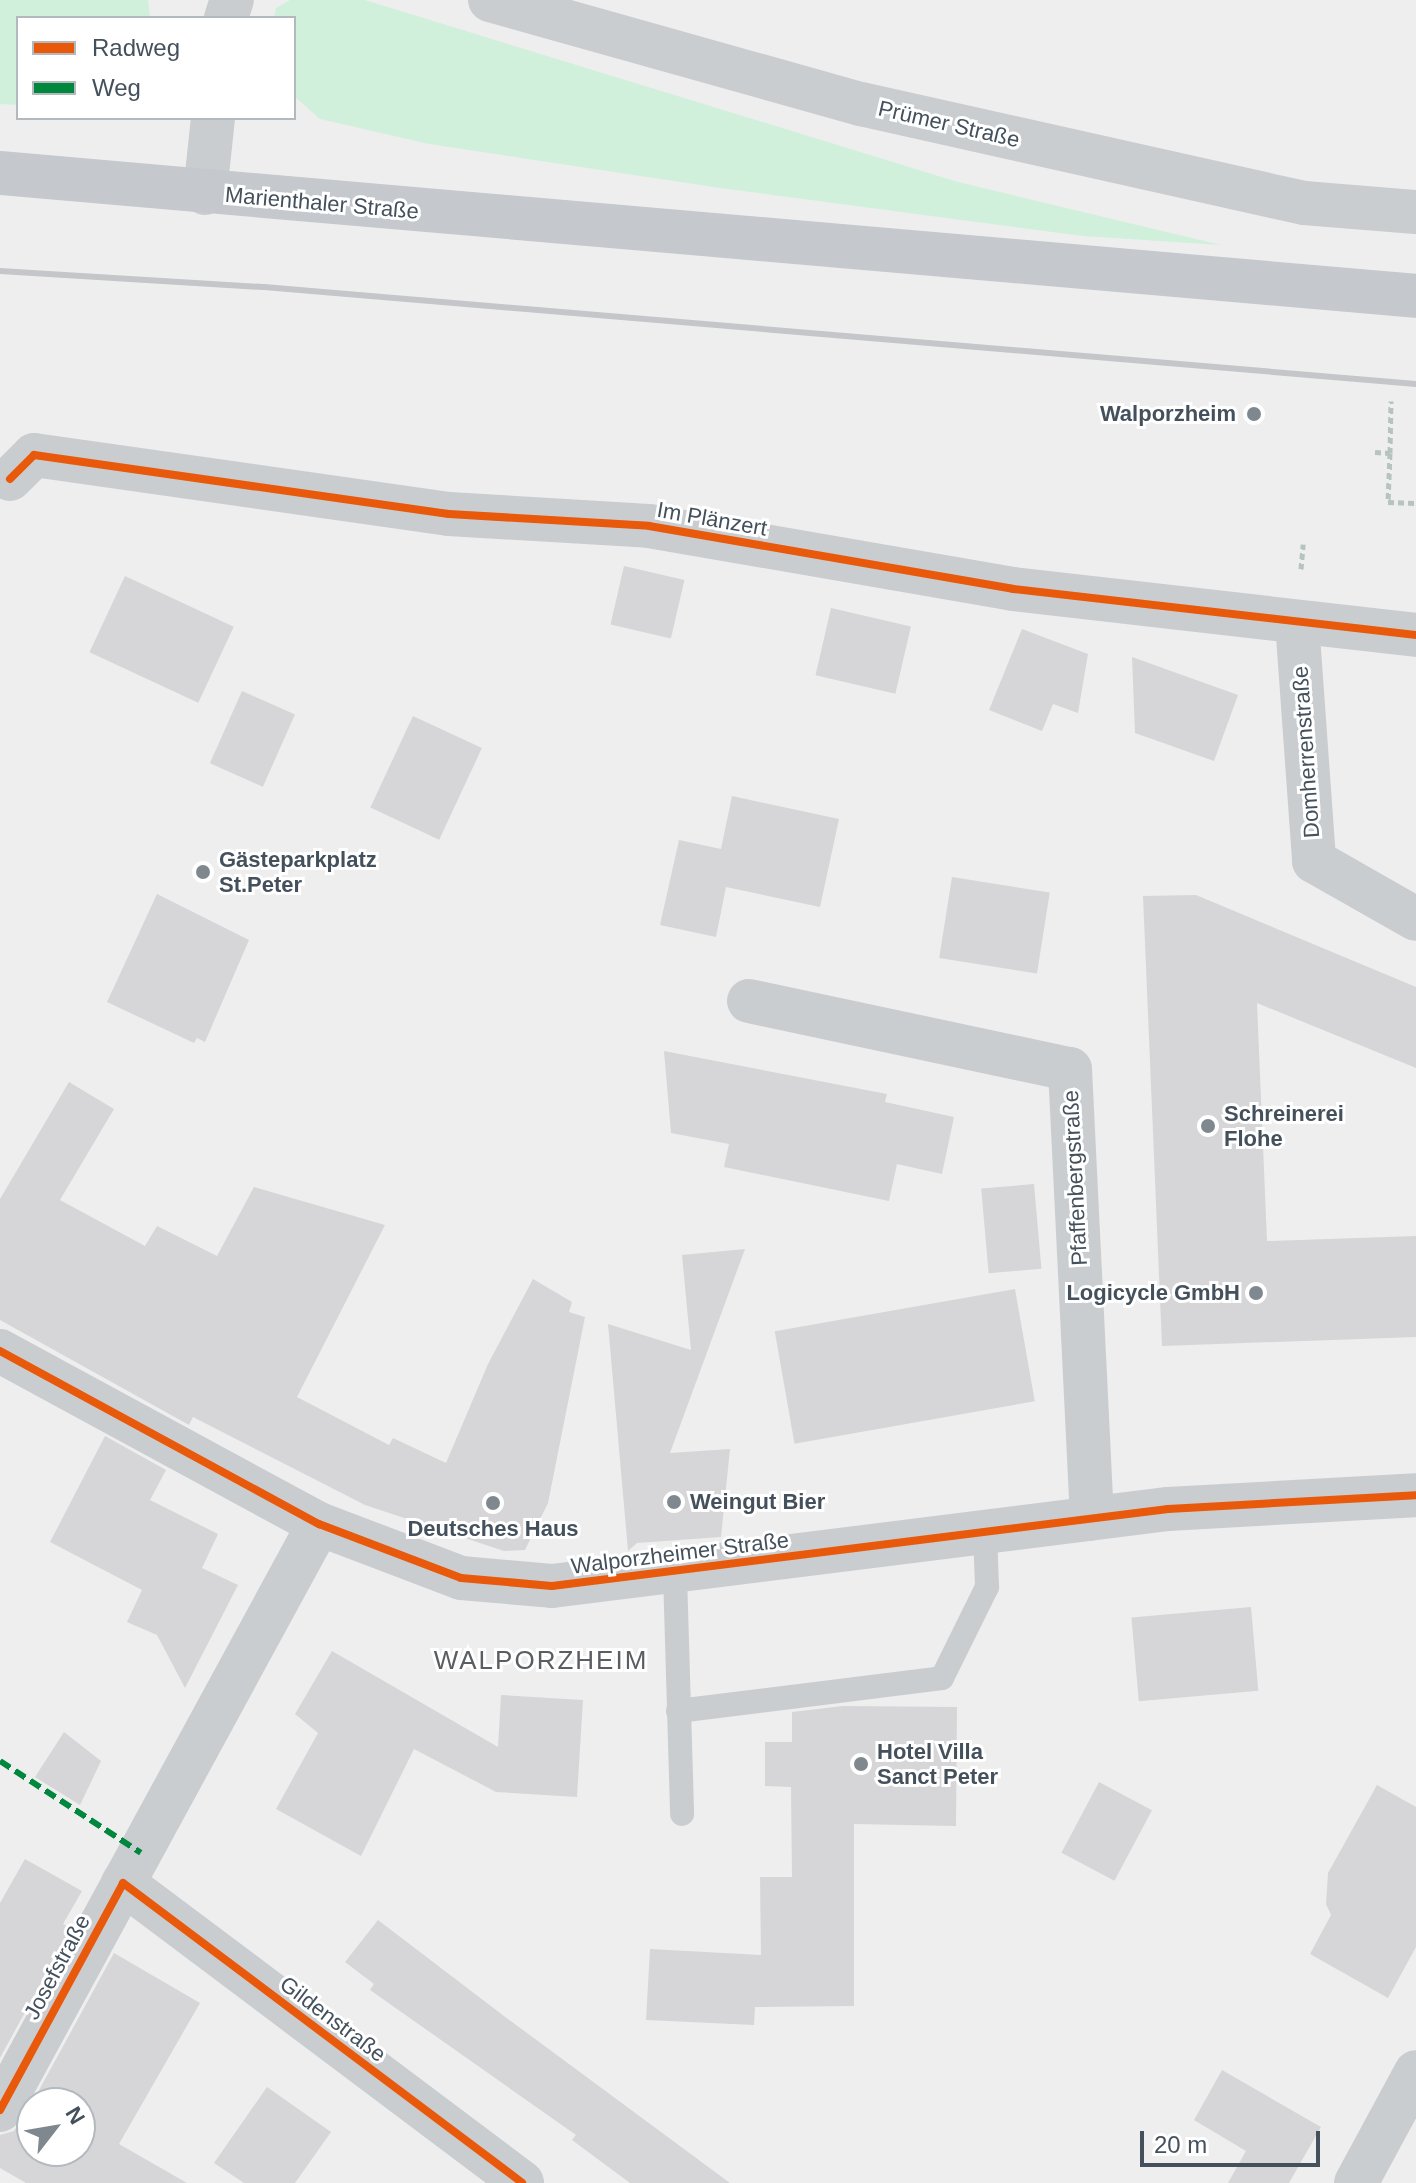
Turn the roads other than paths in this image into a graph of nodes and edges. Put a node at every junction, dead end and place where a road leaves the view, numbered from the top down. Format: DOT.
graph roads {
  1 [pos="490,0"];
  2 [pos="213,120"];
  3 [pos="0,173"];
  4 [pos="205,193"];
  5 [pos="1416,212"];
  6 [pos="1416,296"];
  7 [pos="10,479"];
  8 [pos="1297,622"];
  9 [pos="1416,635"];
  10 [pos="1416,919"];
  11 [pos="749,1001"];
  12 [pos="0,1351"];
  13 [pos="1416,1495"];
  14 [pos="1092,1518"];
  15 [pos="319,1524"];
  16 [pos="985,1532"];
  17 [pos="675,1574"];
  18 [pos="678,1711"];
  19 [pos="682,1814"];
  20 [pos="123,1883"];
  21 [pos="1416,2072"];
  22 [pos="0,2110"];
  23 [pos="522,2183"];
  24 [pos="1356,2183"];
  1 -- 5 [label="street, Prümer Straße"];
  2 -- 4 [label="street"];
  3 -- 4 [label="main road, Marienthaler Straße"];
  4 -- 6 [label="main road, Marienthaler Straße"];
  7 -- 8 [label="street, Im Plänzert"];
  8 -- 9 [label="street, Im Plänzert"];
  8 -- 10 [label="street, Domherrenstraße"];
  11 -- 14 [label="street, Pfaffenbergstraße"];
  12 -- 15 [label="street, Walporzheimer Straße"];
  13 -- 14 [label="street, Walporzheimer Straße"];
  14 -- 16 [label="street, Walporzheimer Straße"];
  15 -- 17 [label="street, Walporzheimer Straße"];
  15 -- 20 [label="street, Josefstraße"];
  16 -- 17 [label="street, Walporzheimer Straße"];
  16 -- 18 [label="lane"];
  17 -- 18 [label="lane"];
  18 -- 19 [label="lane"];
  20 -- 22 [label="street, Josefstraße"];
  20 -- 23 [label="street, Gildenstraße"];
  21 -- 24 [label="street"];
}
